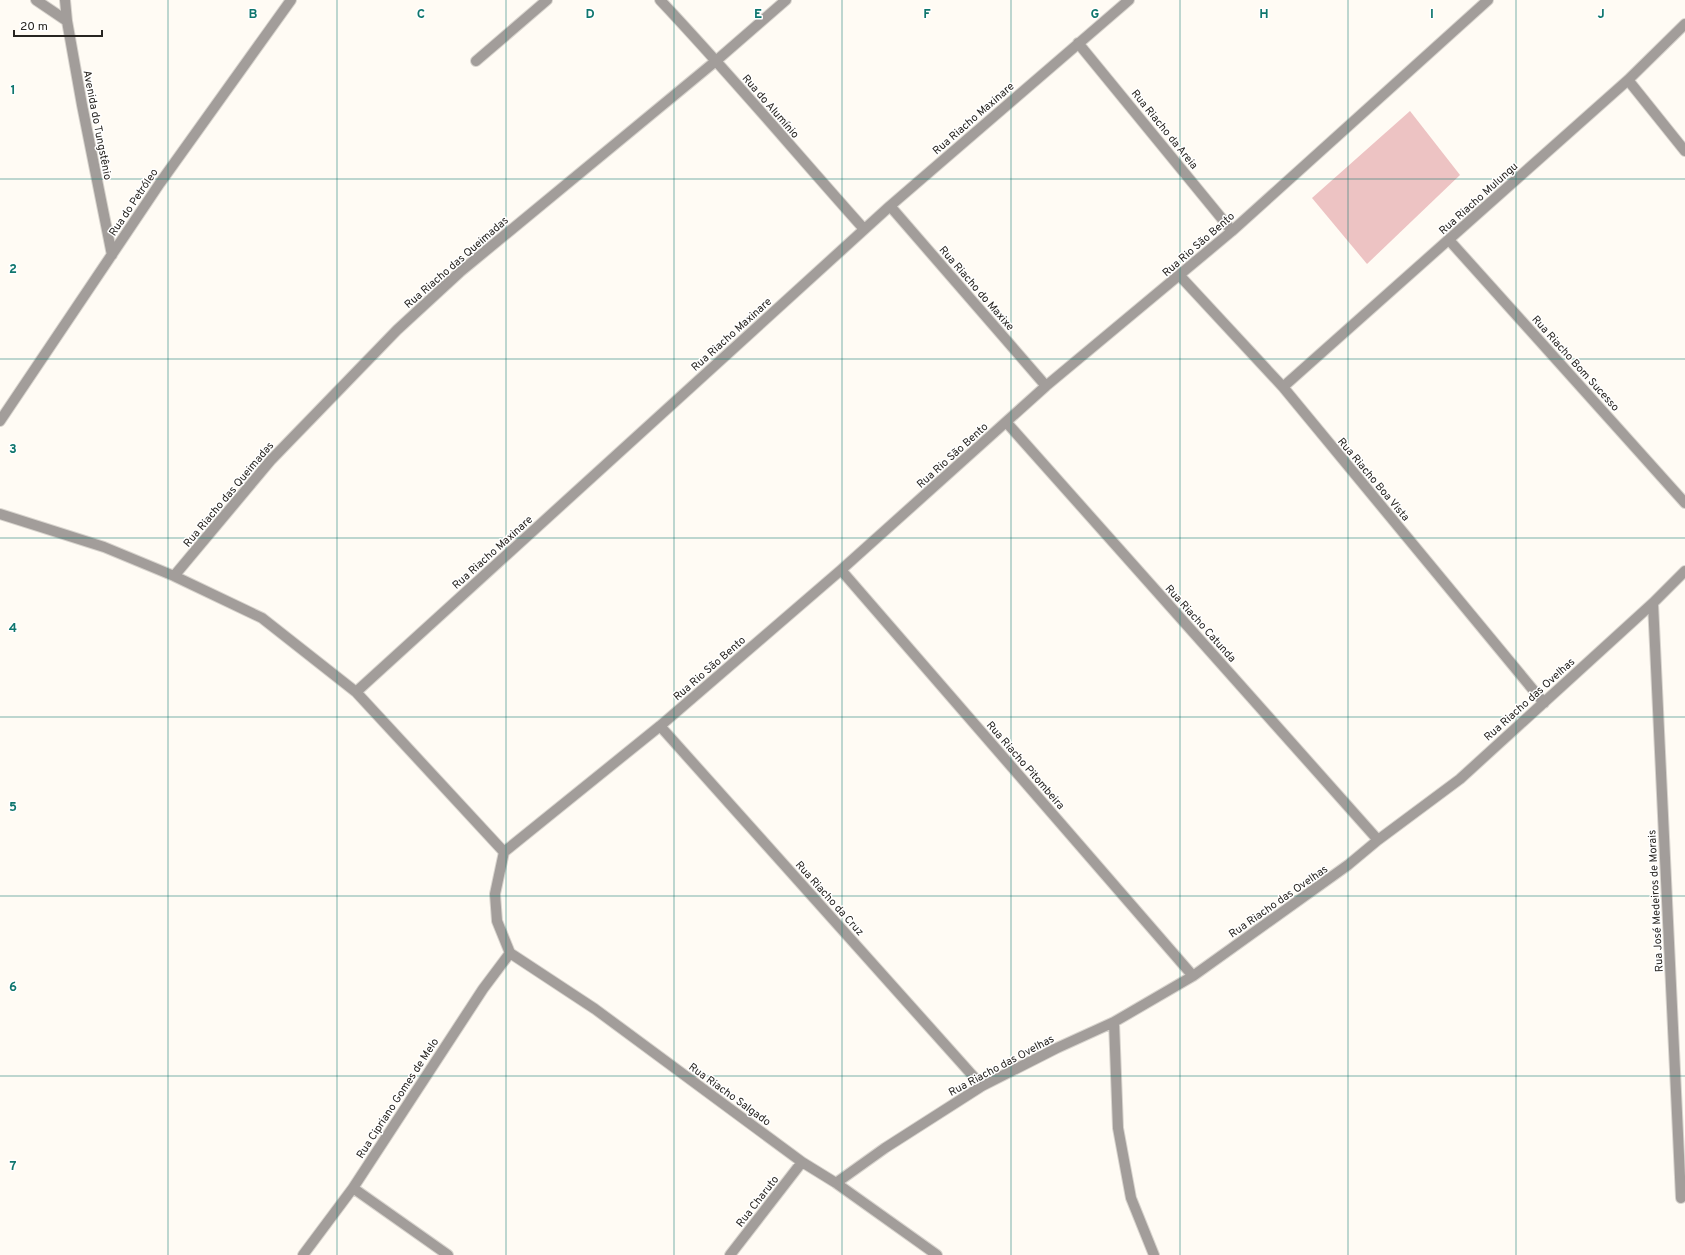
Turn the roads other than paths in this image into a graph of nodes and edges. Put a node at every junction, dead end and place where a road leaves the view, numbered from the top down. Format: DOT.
graph roads {
  1 [pos="36,0"];
  2 [pos="65,0"];
  3 [pos="291,0"];
  4 [pos="546,0"];
  5 [pos="660,0"];
  6 [pos="786,0"];
  7 [pos="1129,0"];
  8 [pos="1488,0"];
  9 [pos="67,22"];
  10 [pos="1685,24"];
  11 [pos="1078,43"];
  12 [pos="717,60"];
  13 [pos="476,61"];
  14 [pos="1628,80"];
  15 [pos="1685,151"];
  16 [pos="890,206"];
  17 [pos="864,229"];
  18 [pos="1232,231"];
  19 [pos="1449,240"];
  20 [pos="112,255"];
  21 [pos="1180,276"];
  22 [pos="1046,386"];
  23 [pos="1284,387"];
  24 [pos="0,421"];
  25 [pos="1007,423"];
  26 [pos="1685,503"];
  27 [pos="0,514"];
  28 [pos="841,570"];
  29 [pos="1685,571"];
  30 [pos="174,576"];
  31 [pos="1653,603"];
  32 [pos="356,692"];
  33 [pos="1544,703"];
  34 [pos="660,726"];
  35 [pos="1378,840"];
  36 [pos="504,852"];
  37 [pos="510,953"];
  38 [pos="1193,976"];
  39 [pos="1114,1022"];
  40 [pos="982,1086"];
  41 [pos="802,1162"];
  42 [pos="836,1183"];
  43 [pos="353,1188"];
  44 [pos="1681,1198"];
  45 [pos="303,1255"];
  46 [pos="448,1255"];
  47 [pos="730,1255"];
  48 [pos="937,1255"];
  49 [pos="1154,1255"];
  1 -- 9 [label="street"];
  2 -- 9 [label="street, Avenida do Tungstênio"];
  3 -- 20 [label="street, Rua do Petróleo"];
  4 -- 13 [label="street"];
  5 -- 12 [label="street, Rua do Alumínio"];
  6 -- 12 [label="street, Rua Riacho das Queimadas"];
  7 -- 11 [label="street, Rua Riacho Maxinare"];
  8 -- 18 [label="street, Rua Rio São Bento"];
  9 -- 20 [label="street, Avenida do Tungstênio"];
  10 -- 14 [label="street, Rua Riacho Mulungu"];
  11 -- 16 [label="street, Rua Riacho Maxinare"];
  11 -- 18 [label="street, Rua Riacho da Areia"];
  12 -- 17 [label="street, Rua do Alumínio"];
  12 -- 30 [label="street, Rua Riacho das Queimadas"];
  14 -- 15 [label="street"];
  14 -- 19 [label="street, Rua Riacho Mulungu"];
  16 -- 17 [label="street, Rua Riacho Maxinare"];
  16 -- 22 [label="street, Rua Riacho do Maxixe"];
  17 -- 32 [label="street, Rua Riacho Maxinare"];
  18 -- 21 [label="street, Rua Rio São Bento"];
  19 -- 23 [label="street, Rua Riacho Mulungu"];
  19 -- 26 [label="street, Rua Riacho Bom Sucesso"];
  20 -- 24 [label="street, Rua do Petróleo"];
  21 -- 22 [label="street, Rua Rio São Bento"];
  21 -- 23 [label="street, Rua Riacho Boa Vista"];
  22 -- 25 [label="street, Rua Rio São Bento"];
  23 -- 33 [label="street, Rua Riacho Boa Vista"];
  25 -- 28 [label="street, Rua Rio São Bento"];
  25 -- 35 [label="street, Rua Riacho Catunda"];
  27 -- 30 [label="street"];
  28 -- 34 [label="street, Rua Rio São Bento"];
  28 -- 38 [label="street, Rua Riacho Pitombeira"];
  29 -- 31 [label="street, Rua Riacho das Ovelhas"];
  30 -- 32 [label="street"];
  31 -- 33 [label="street, Rua Riacho das Ovelhas"];
  31 -- 44 [label="street, Rua José Medeiros de Morais"];
  32 -- 36 [label="street"];
  33 -- 35 [label="street, Rua Riacho das Ovelhas"];
  34 -- 36 [label="street, Rua Rio São Bento"];
  34 -- 40 [label="street, Rua Riacho da Cruz"];
  35 -- 38 [label="street, Rua Riacho das Ovelhas"];
  36 -- 37 [label="street"];
  37 -- 41 [label="street, Rua Riacho Salgado"];
  37 -- 43 [label="street, Rua Cipriano Gomes de Melo"];
  38 -- 39 [label="street, Rua Riacho das Ovelhas"];
  39 -- 40 [label="street, Rua Riacho das Ovelhas"];
  39 -- 49 [label="street"];
  40 -- 42 [label="street, Rua Riacho das Ovelhas"];
  41 -- 42 [label="street, Rua Riacho Salgado"];
  41 -- 47 [label="street, Rua Charuto"];
  42 -- 48 [label="street, Rua Riacho Salgado"];
  43 -- 45 [label="street, Rua Cipriano Gomes de Melo"];
  43 -- 46 [label="street"];
}
